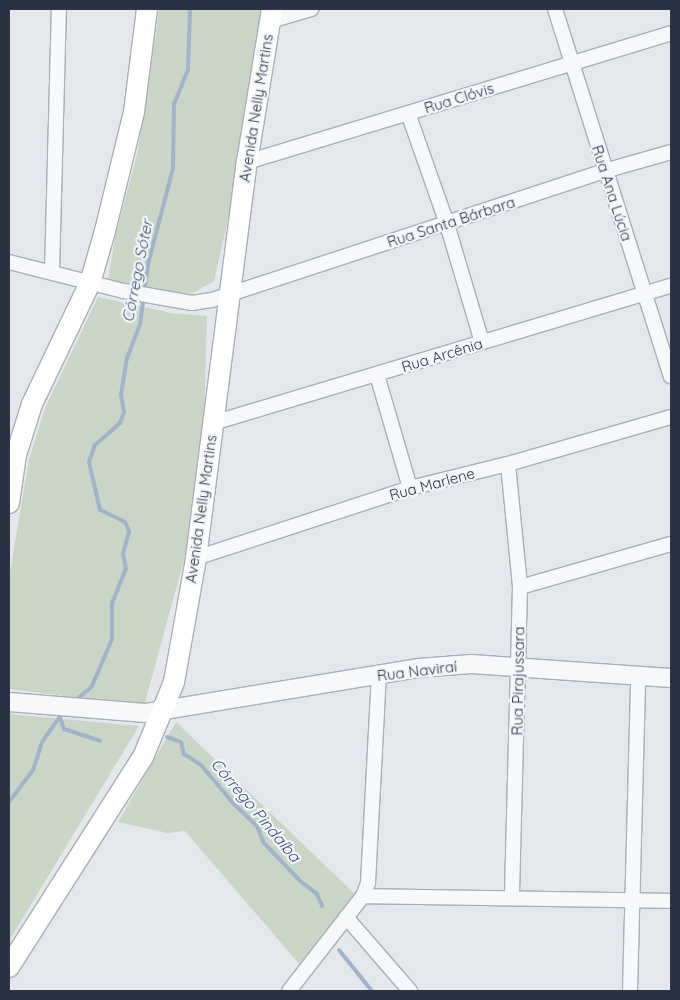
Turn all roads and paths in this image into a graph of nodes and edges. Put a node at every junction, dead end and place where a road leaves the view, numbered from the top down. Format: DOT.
graph roads {
  1 [pos="59,9"];
  2 [pos="147,9"];
  3 [pos="311,9"];
  4 [pos="555,9"];
  5 [pos="271,15"];
  6 [pos="671,33"];
  7 [pos="571,64"];
  8 [pos="408,113"];
  9 [pos="671,152"];
  10 [pos="247,162"];
  11 [pos="604,171"];
  12 [pos="448,224"];
  13 [pos="9,262"];
  14 [pos="52,272"];
  15 [pos="90,283"];
  16 [pos="671,286"];
  17 [pos="231,294"];
  18 [pos="646,294"];
  19 [pos="482,342"];
  20 [pos="377,375"];
  21 [pos="671,376"];
  22 [pos="671,416"];
  23 [pos="214,422"];
  24 [pos="508,464"];
  25 [pos="410,488"];
  26 [pos="9,503"];
  27 [pos="671,544"];
  28 [pos="196,558"];
  29 [pos="520,587"];
  30 [pos="519,666"];
  31 [pos="379,676"];
  32 [pos="638,677"];
  33 [pos="671,678"];
  34 [pos="9,702"];
  35 [pos="164,711"];
  36 [pos="363,896"];
  37 [pos="512,898"];
  38 [pos="632,900"];
  39 [pos="671,901"];
  40 [pos="346,917"];
  41 [pos="9,967"];
  42 [pos="288,991"];
  43 [pos="410,991"];
  44 [pos="630,991"];
  1 -- 14 [label="street"];
  2 -- 15 [label="main road"];
  3 -- 5 [label="street"];
  4 -- 7 [label="street, Rua Ana Lúcia"];
  5 -- 10 [label="main road, Avenida Nelly Martins"];
  6 -- 7 [label="street, Rua Clóvis"];
  7 -- 8 [label="street, Rua Clóvis"];
  7 -- 11 [label="street, Rua Ana Lúcia"];
  8 -- 10 [label="street, Rua Clóvis"];
  8 -- 12 [label="street"];
  9 -- 11 [label="street, Rua Santa Bárbara"];
  10 -- 17 [label="main road, Avenida Nelly Martins"];
  11 -- 12 [label="street, Rua Santa Bárbara"];
  11 -- 18 [label="street, Rua Ana Lúcia"];
  12 -- 17 [label="street, Rua Santa Bárbara"];
  12 -- 19 [label="street"];
  13 -- 14 [label="street, Rua Santa Bárbara"];
  14 -- 15 [label="street, Rua Santa Bárbara"];
  15 -- 17 [label="street, Rua Santa Bárbara"];
  15 -- 26 [label="main road"];
  16 -- 18 [label="street, Rua Arcênia"];
  17 -- 23 [label="main road, Avenida Nelly Martins"];
  18 -- 19 [label="street, Rua Arcênia"];
  18 -- 21 [label="street, Rua Ana Lúcia"];
  19 -- 20 [label="street, Rua Arcênia"];
  20 -- 23 [label="street, Rua Arcênia"];
  20 -- 25 [label="street"];
  22 -- 24 [label="street, Rua Marlene"];
  23 -- 28 [label="main road, Avenida Nelly Martins"];
  24 -- 25 [label="street, Rua Marlene"];
  24 -- 29 [label="street, Rua Pirajussara"];
  25 -- 28 [label="street, Rua Marlene"];
  27 -- 29 [label="street"];
  28 -- 35 [label="main road, Avenida Nelly Martins"];
  29 -- 30 [label="street, Rua Pirajussara"];
  30 -- 31 [label="street, Rua Naviraí"];
  30 -- 32 [label="street, Rua Naviraí"];
  30 -- 37 [label="street, Rua Pirajussara"];
  31 -- 35 [label="street, Rua Naviraí"];
  31 -- 36 [label="street"];
  32 -- 33 [label="street, Rua Naviraí"];
  32 -- 38 [label="street"];
  34 -- 35 [label="street, Rua Naviraí"];
  35 -- 41 [label="main road, Avenida Nelly Martins"];
  36 -- 37 [label="street"];
  36 -- 40 [label="street"];
  37 -- 38 [label="street"];
  38 -- 39 [label="street"];
  38 -- 44 [label="street"];
  40 -- 42 [label="street"];
  40 -- 43 [label="street"];
}
